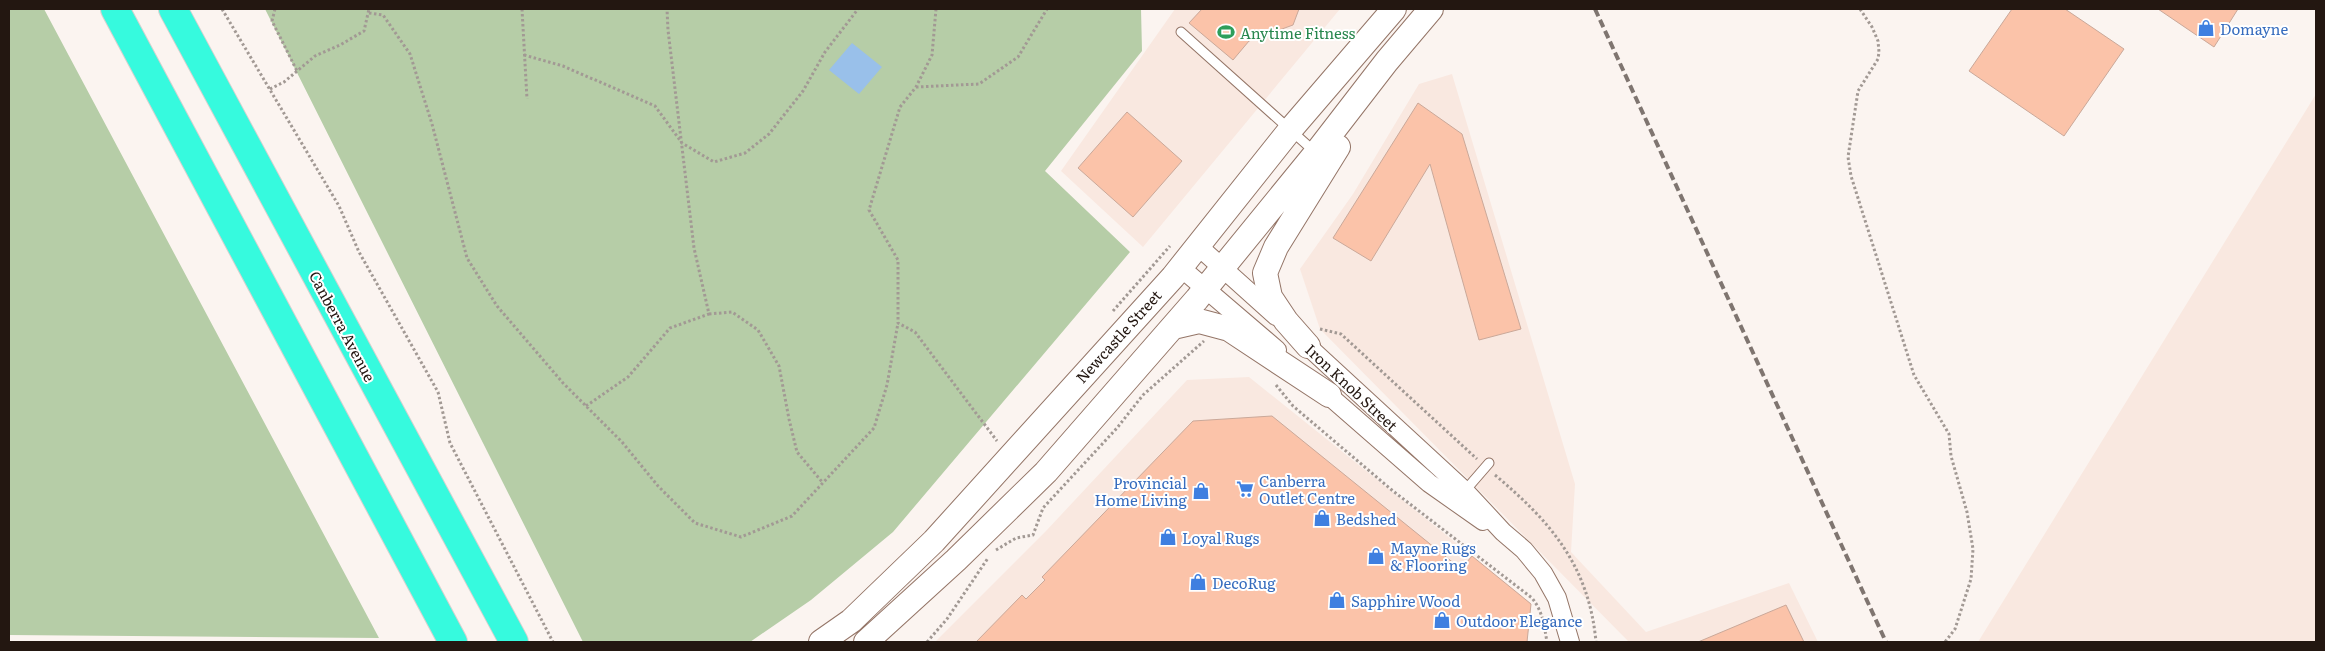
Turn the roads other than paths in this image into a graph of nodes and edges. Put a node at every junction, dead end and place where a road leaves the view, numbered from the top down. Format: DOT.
graph roads {
  1 [pos="115,9"];
  2 [pos="173,9"];
  3 [pos="1393,9"];
  4 [pos="1431,9"];
  5 [pos="1181,32"];
  6 [pos="1387,61"];
  7 [pos="1290,130"];
  8 [pos="1316,154"];
  9 [pos="1198,246"];
  10 [pos="1180,267"];
  11 [pos="1223,268"];
  12 [pos="1206,288"];
  13 [pos="1173,327"];
  14 [pos="1311,337"];
  15 [pos="1329,395"];
  16 [pos="1487,465"];
  17 [pos="1460,496"];
  18 [pos="513,635"];
  19 [pos="453,642"];
  20 [pos="821,642"];
  21 [pos="866,642"];
  22 [pos="1570,642"];
  1 -- 19 [label="highway"];
  2 -- 18 [label="highway, Canberra Avenue"];
  3 -- 7 [label="main road, Newcastle Street"];
  4 -- 6 [label="main road"];
  5 -- 7 [label="lane"];
  6 -- 8 [label="main road"];
  6 -- 14 [label="main road"];
  7 -- 8 [label="lane"];
  7 -- 9 [label="main road, Newcastle Street"];
  8 -- 11 [label="main road"];
  9 -- 10 [label="main road, Newcastle Street"];
  9 -- 11 [label="street, Iron Knob Street"];
  10 -- 12 [label="street, Iron Knob Street"];
  10 -- 20 [label="main road, Newcastle Street"];
  11 -- 12 [label="main road"];
  11 -- 14 [label="street, Iron Knob Street"];
  12 -- 13 [label="main road"];
  12 -- 15 [label="street, Iron Knob Street"];
  13 -- 15 [label="main road"];
  13 -- 21 [label="main road"];
  14 -- 17 [label="street, Iron Knob Street"];
  15 -- 17 [label="street, Iron Knob Street"];
  16 -- 17 [label="lane"];
  17 -- 22 [label="street, Iron Knob Street"];
}
